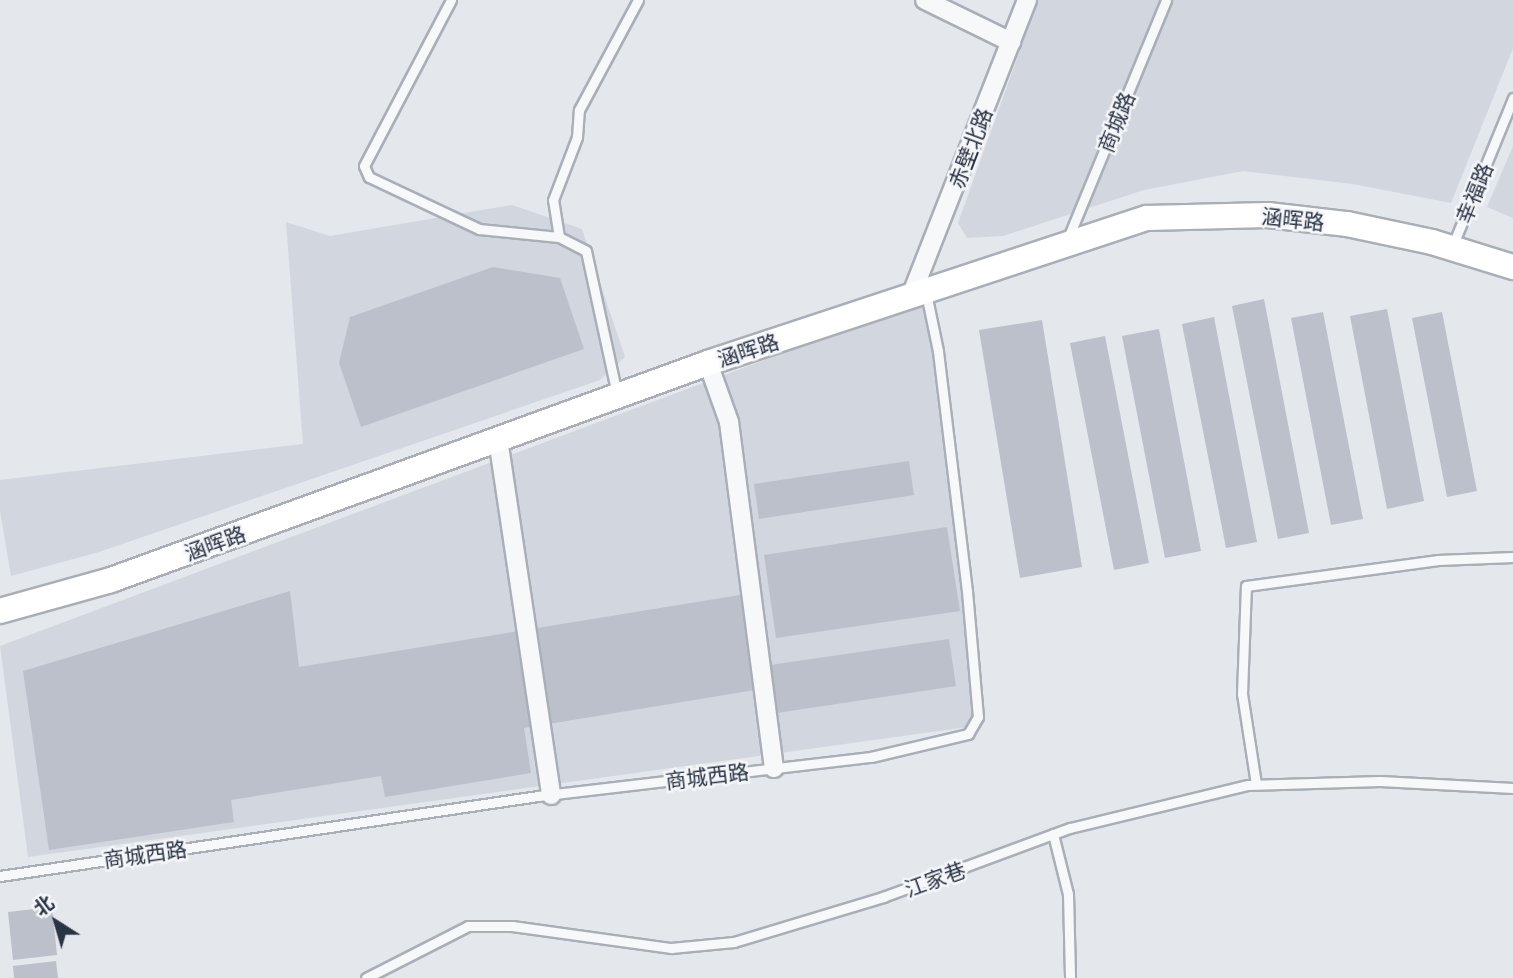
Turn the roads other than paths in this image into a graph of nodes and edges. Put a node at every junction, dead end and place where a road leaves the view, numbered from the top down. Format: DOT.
graph roads {
  1 [pos="451,0"];
  2 [pos="638,0"];
  3 [pos="925,0"];
  4 [pos="1027,0"];
  5 [pos="1166,0"];
  6 [pos="1011,42"];
  7 [pos="1513,98"];
  8 [pos="559,237"];
  9 [pos="1066,243"];
  10 [pos="1451,248"];
  11 [pos="1513,267"];
  12 [pos="918,294"];
  13 [pos="708,363"];
  14 [pos="617,396"];
  15 [pos="498,439"];
  16 [pos="1513,557"];
  17 [pos="0,611"];
  18 [pos="774,768"];
  19 [pos="1256,785"];
  20 [pos="1513,788"];
  21 [pos="551,795"];
  22 [pos="1054,834"];
  23 [pos="0,876"];
  24 [pos="366,978"];
  25 [pos="1070,978"];
  1 -- 8 [label="lane"];
  2 -- 8 [label="lane"];
  3 -- 6 [label="street"];
  4 -- 6 [label="street, 赤壁北路"];
  5 -- 9 [label="lane, 商城路"];
  6 -- 12 [label="street, 赤壁北路"];
  7 -- 10 [label="lane, 幸福路"];
  8 -- 14 [label="lane"];
  9 -- 10 [label="street, 涵晖路"];
  9 -- 12 [label="street, 涵晖路"];
  10 -- 11 [label="street, 涵晖路"];
  12 -- 13 [label="street, 涵晖路"];
  12 -- 18 [label="lane, 商城西路"];
  13 -- 14 [label="street, 涵晖路"];
  13 -- 18 [label="street"];
  14 -- 15 [label="street, 涵晖路"];
  15 -- 17 [label="street, 涵晖路"];
  15 -- 21 [label="street"];
  16 -- 19 [label="lane"];
  18 -- 21 [label="lane, 商城西路"];
  19 -- 20 [label="lane, 江家巷"];
  19 -- 22 [label="lane, 江家巷"];
  21 -- 23 [label="lane, 商城西路"];
  22 -- 24 [label="lane, 江家巷"];
  22 -- 25 [label="lane"];
}
